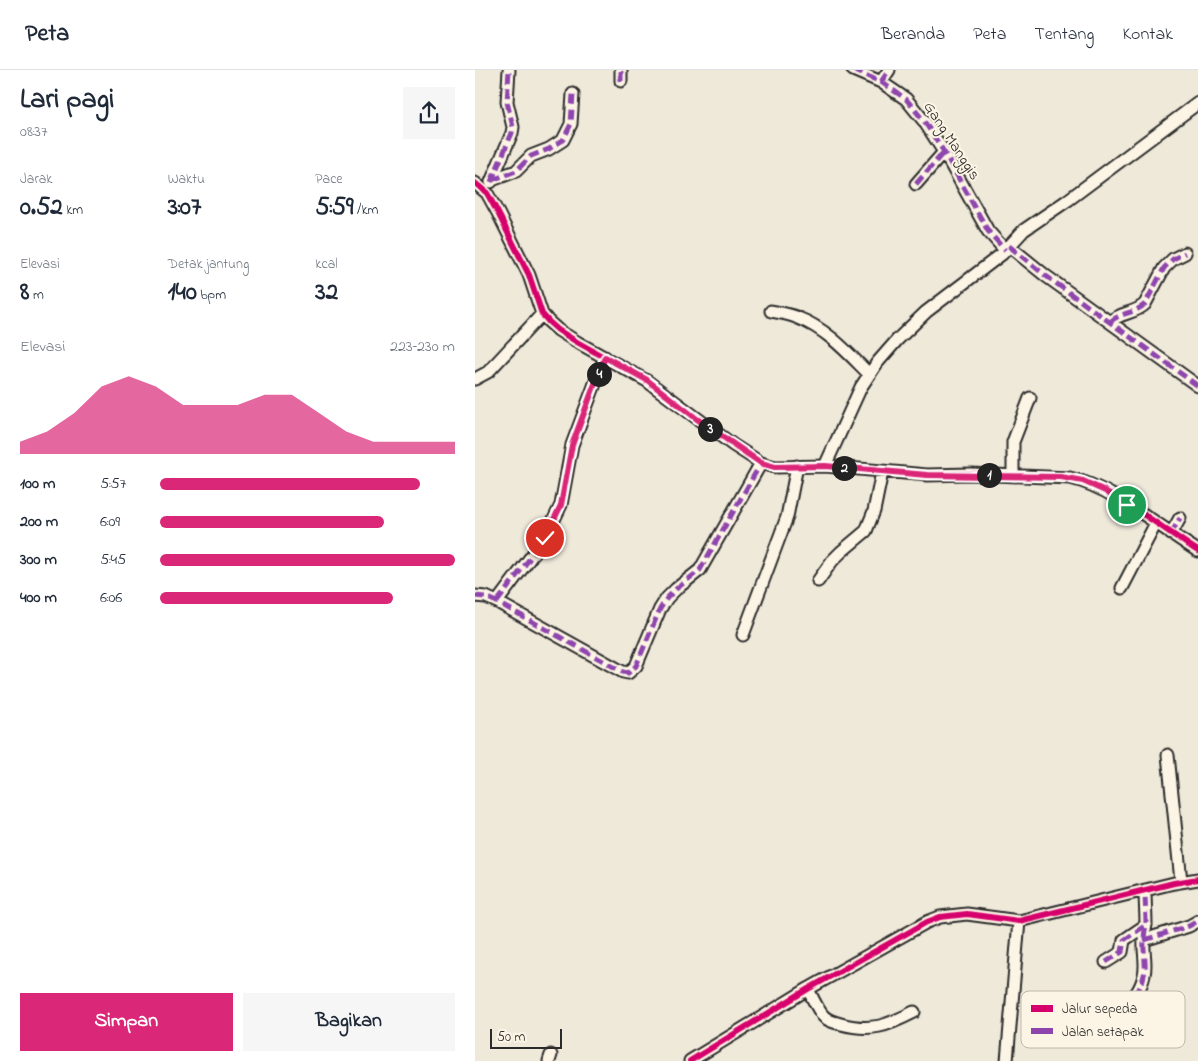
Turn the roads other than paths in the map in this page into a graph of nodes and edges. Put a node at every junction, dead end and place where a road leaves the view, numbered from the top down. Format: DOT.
graph roads {
  1 [pos="509,70"];
  2 [pos="853,70"];
  3 [pos="889,70"];
  4 [pos="881,82"];
  5 [pos="573,94"];
  6 [pos="1198,103"];
  7 [pos="944,152"];
  8 [pos="492,180"];
  9 [pos="475,183"];
  10 [pos="916,184"];
  11 [pos="487,194"];
  12 [pos="1007,248"];
  13 [pos="1185,253"];
  14 [pos="771,311"];
  15 [pos="543,314"];
  16 [pos="1110,322"];
  17 [pos="605,357"];
  18 [pos="869,374"];
  19 [pos="475,379"];
  20 [pos="1198,386"];
  21 [pos="1030,398"];
  22 [pos="761,463"];
  23 [pos="797,466"];
  24 [pos="825,466"];
  25 [pos="882,472"];
  26 [pos="1013,476"];
  27 [pos="1180,518"];
  28 [pos="1156,523"];
  29 [pos="1171,534"];
  30 [pos="1198,551"];
  31 [pos="818,581"];
  32 [pos="1122,588"];
  33 [pos="475,596"];
  34 [pos="497,602"];
  35 [pos="743,635"];
  36 [pos="1168,755"];
  37 [pos="1198,879"];
  38 [pos="1181,881"];
  39 [pos="1145,890"];
  40 [pos="1019,921"];
  41 [pos="1198,921"];
  42 [pos="1146,925"];
  43 [pos="1144,940"];
  44 [pos="1106,962"];
  45 [pos="808,989"];
  46 [pos="1137,991"];
  47 [pos="914,1012"];
  48 [pos="690,1061"];
  49 [pos="1007,1061"];
  1 -- 8 [label="street"];
  2 -- 4 [label="street, Gang Manggis"];
  3 -- 4 [label="street"];
  4 -- 7 [label="street, Gang Manggis"];
  5 -- 8 [label="street"];
  6 -- 12 [label="street"];
  7 -- 10 [label="street"];
  7 -- 12 [label="street, Gang Manggis"];
  8 -- 11 [label="street"];
  9 -- 11 [label="street"];
  11 -- 15 [label="street"];
  12 -- 16 [label="street, Gang Manggis"];
  12 -- 18 [label="street"];
  13 -- 16 [label="street"];
  14 -- 18 [label="street"];
  15 -- 17 [label="street"];
  15 -- 19 [label="street"];
  16 -- 20 [label="street, Gang Manggis"];
  17 -- 22 [label="street"];
  17 -- 34 [label="street"];
  18 -- 24 [label="street"];
  21 -- 26 [label="street"];
  22 -- 23 [label="street"];
  22 -- 34 [label="street"];
  23 -- 24 [label="street"];
  23 -- 35 [label="street"];
  24 -- 25 [label="street"];
  25 -- 26 [label="street"];
  25 -- 31 [label="street"];
  26 -- 28 [label="street"];
  27 -- 29 [label="street"];
  28 -- 29 [label="street"];
  28 -- 32 [label="street"];
  29 -- 30 [label="street"];
  33 -- 34 [label="street"];
  36 -- 38 [label="street"];
  37 -- 38 [label="street"];
  38 -- 39 [label="street"];
  39 -- 40 [label="street"];
  39 -- 42 [label="street"];
  40 -- 45 [label="street"];
  40 -- 49 [label="street"];
  41 -- 43 [label="street"];
  42 -- 43 [label="street"];
  42 -- 44 [label="street"];
  43 -- 46 [label="street"];
  45 -- 47 [label="street"];
  45 -- 48 [label="street"];
}
